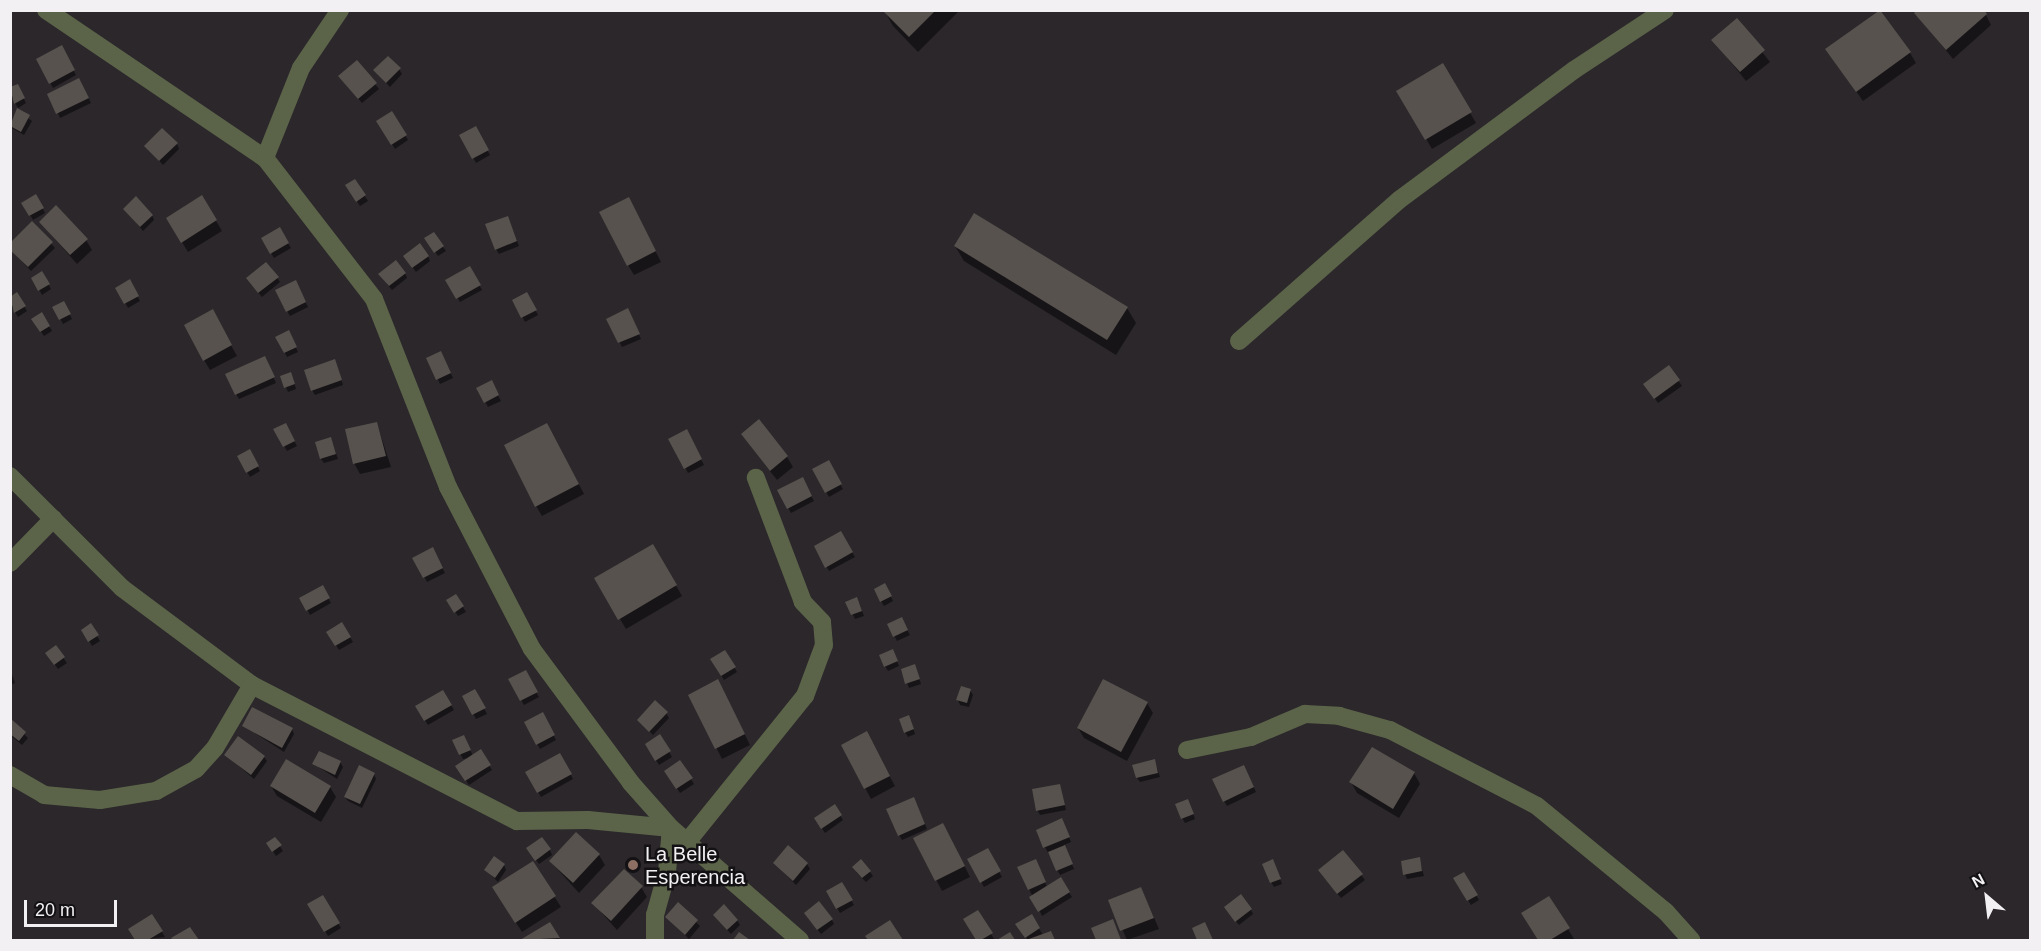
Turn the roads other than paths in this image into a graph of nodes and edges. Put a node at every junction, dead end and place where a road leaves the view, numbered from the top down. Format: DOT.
graph roads {
  1 [pos="46,10"];
  2 [pos="340,10"];
  3 [pos="1665,10"];
  4 [pos="265,158"];
  5 [pos="1239,341"];
  6 [pos="10,476"];
  7 [pos="756,478"];
  8 [pos="53,519"];
  9 [pos="10,563"];
  10 [pos="252,685"];
  11 [pos="1187,750"];
  12 [pos="10,775"];
  13 [pos="671,828"];
  14 [pos="687,842"];
  15 [pos="655,940"];
  16 [pos="800,940"];
  17 [pos="1691,940"];
  1 -- 4 [label="street"];
  2 -- 4 [label="street"];
  3 -- 5 [label="street"];
  4 -- 13 [label="street"];
  6 -- 8 [label="street"];
  7 -- 14 [label="street"];
  8 -- 9 [label="street"];
  8 -- 10 [label="street"];
  10 -- 12 [label="street"];
  10 -- 13 [label="street"];
  11 -- 17 [label="street"];
  13 -- 14 [label="street"];
  13 -- 15 [label="street"];
  14 -- 16 [label="street"];
}
